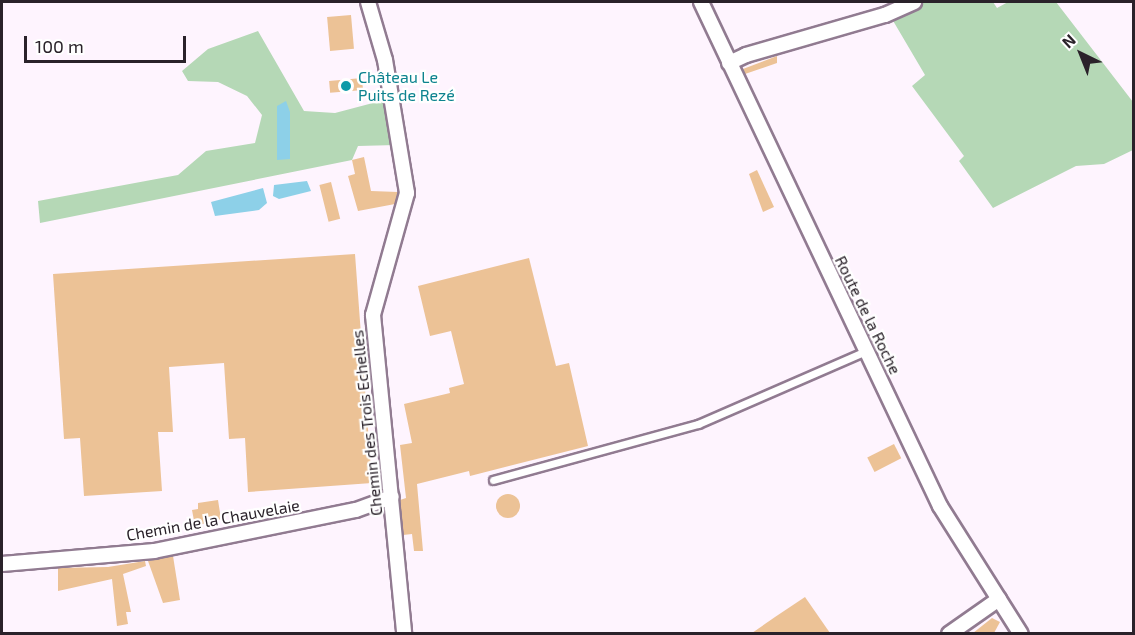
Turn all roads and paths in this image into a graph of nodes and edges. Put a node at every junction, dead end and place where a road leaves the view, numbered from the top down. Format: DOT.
graph roads {
  1 [pos="368,2"];
  2 [pos="701,2"];
  3 [pos="914,2"];
  4 [pos="729,63"];
  5 [pos="866,351"];
  6 [pos="493,480"];
  7 [pos="392,497"];
  8 [pos="2,564"];
  9 [pos="999,599"];
  10 [pos="404,633"];
  11 [pos="949,633"];
  12 [pos="1021,633"];
  1 -- 7 [label="street, Chemin des Trois Echelles"];
  2 -- 4 [label="street, Route de la Roche"];
  3 -- 4 [label="street"];
  4 -- 5 [label="street, Route de la Roche"];
  5 -- 6 [label="lane"];
  5 -- 9 [label="street, Route de la Roche"];
  7 -- 8 [label="street, Chemin de la Chauvelaie"];
  7 -- 10 [label="street, Chemin des Trois Echelles"];
  9 -- 11 [label="street"];
  9 -- 12 [label="street, Route de la Roche"];
}
